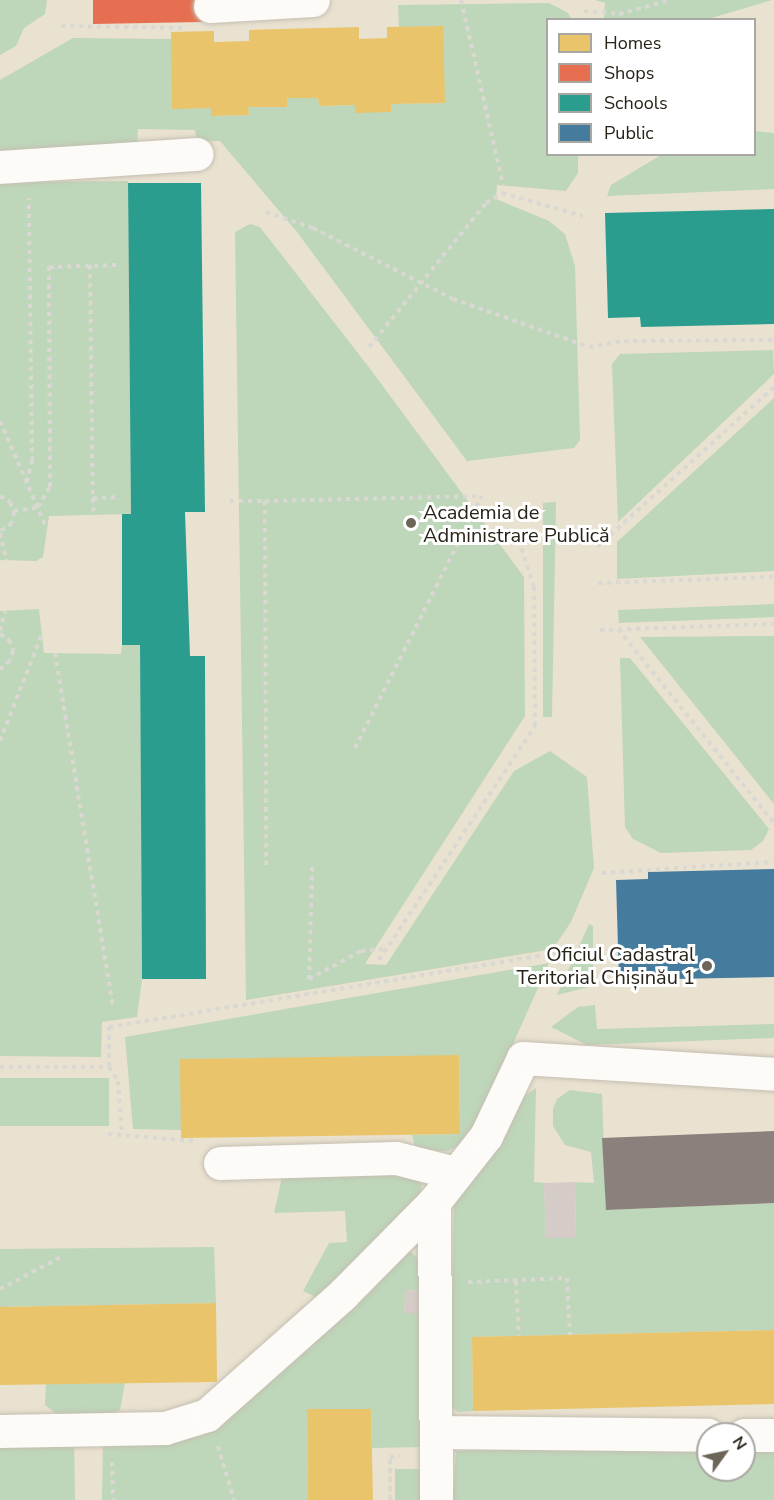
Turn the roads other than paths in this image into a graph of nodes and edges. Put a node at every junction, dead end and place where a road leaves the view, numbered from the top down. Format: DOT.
graph roads {
  1 [pos="313,0"];
  2 [pos="198,17"];
  3 [pos="197,154"];
  4 [pos="0,167"];
  5 [pos="774,1074"];
  6 [pos="234,1163"];
  7 [pos="455,1173"];
  8 [pos="434,1202"];
  9 [pos="0,1431"];
  10 [pos="436,1432"];
  11 [pos="696,1435"];
  12 [pos="756,1435"];
  13 [pos="774,1435"];
  14 [pos="436,1500"];
  1 -- 2 [label="lane"];
  3 -- 4 [label="lane"];
  5 -- 7 [label="lane"];
  6 -- 7 [label="lane"];
  7 -- 8 [label="lane"];
  8 -- 9 [label="lane"];
  8 -- 10 [label="lane"];
  10 -- 11 [label="lane"];
  10 -- 14 [label="lane"];
  12 -- 13 [label="lane"];
}
